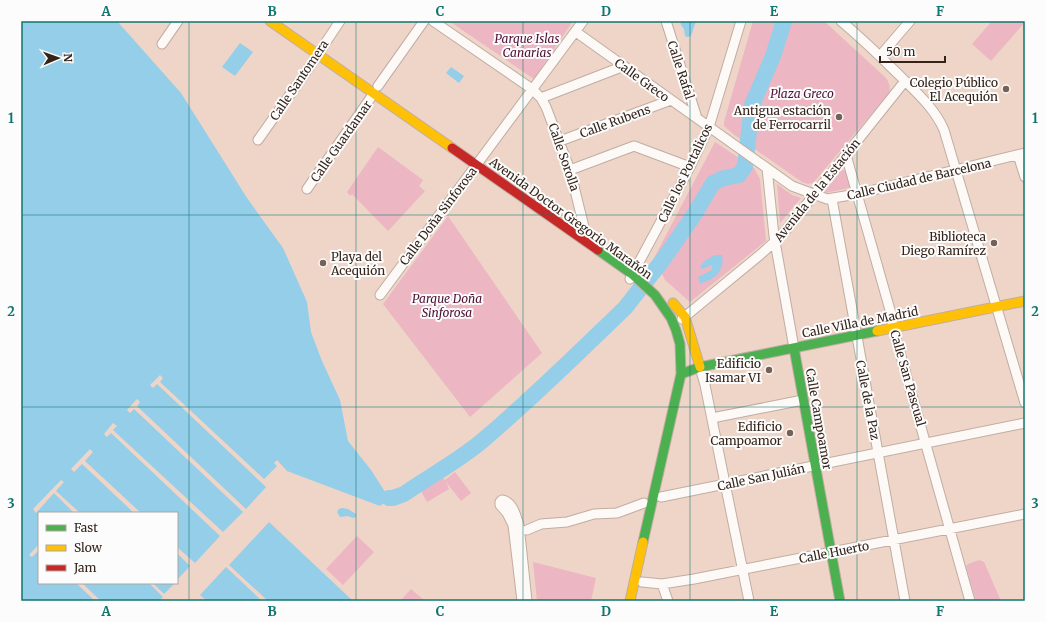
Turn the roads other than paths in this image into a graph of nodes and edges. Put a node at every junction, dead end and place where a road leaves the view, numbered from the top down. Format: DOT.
graph roads {
  1 [pos="178,21"];
  2 [pos="270,21"];
  3 [pos="284,21"];
  4 [pos="340,21"];
  5 [pos="424,21"];
  6 [pos="433,21"];
  7 [pos="583,21"];
  8 [pos="666,21"];
  9 [pos="741,21"];
  10 [pos="841,21"];
  11 [pos="910,21"];
  12 [pos="576,32"];
  13 [pos="162,44"];
  14 [pos="320,51"];
  15 [pos="880,56"];
  16 [pos="624,66"];
  17 [pos="905,81"];
  18 [pos="532,89"];
  19 [pos="376,90"];
  20 [pos="541,98"];
  21 [pos="671,100"];
  22 [pos="697,118"];
  23 [pos="709,126"];
  24 [pos="258,140"];
  25 [pos="560,141"];
  26 [pos="1021,154"];
  27 [pos="846,155"];
  28 [pos="479,161"];
  29 [pos="690,167"];
  30 [pos="765,167"];
  31 [pos="570,170"];
  32 [pos="956,170"];
  33 [pos="1025,177"];
  34 [pos="307,189"];
  35 [pos="815,193"];
  36 [pos="858,194"];
  37 [pos="832,199"];
  38 [pos="585,231"];
  39 [pos="774,242"];
  40 [pos="637,274"];
  41 [pos="658,285"];
  42 [pos="380,295"];
  43 [pos="662,296"];
  44 [pos="1025,301"];
  45 [pos="996,307"];
  46 [pos="684,318"];
  47 [pos="893,328"];
  48 [pos="856,335"];
  49 [pos="794,348"];
  50 [pos="700,367"];
  51 [pos="690,370"];
  52 [pos="681,374"];
  53 [pos="804,400"];
  54 [pos="1025,403"];
  55 [pos="712,418"];
  56 [pos="1025,423"];
  57 [pos="926,442"];
  58 [pos="878,452"];
  59 [pos="816,465"];
  60 [pos="725,484"];
  61 [pos="662,497"];
  62 [pos="644,503"];
  63 [pos="1025,514"];
  64 [pos="950,529"];
  65 [pos="526,530"];
  66 [pos="894,540"];
  67 [pos="831,553"];
  68 [pos="742,570"];
  69 [pos="642,582"];
  70 [pos="662,584"];
  71 [pos="522,601"];
  72 [pos="527,601"];
  73 [pos="630,601"];
  74 [pos="638,601"];
  75 [pos="668,601"];
  76 [pos="749,601"];
  77 [pos="840,601"];
  78 [pos="905,601"];
  79 [pos="970,601"];
  1 -- 13 [label="street"];
  2 -- 14 [label="street, Avenida Doctor Gregorio Marañón"];
  3 -- 14 [label="street, Avenida Doctor Gregorio Marañón"];
  4 -- 14 [label="street, Calle Santomera"];
  5 -- 19 [label="street, Calle Guardamar"];
  6 -- 18 [label="street, Calle Sorolla"];
  7 -- 12 [label="street, Calle Doña Sinforosa"];
  8 -- 22 [label="street, Calle Rafal"];
  9 -- 23 [label="street, Calle los Portalicos"];
  10 -- 15 [label="street"];
  11 -- 15 [label="street"];
  12 -- 16 [label="street, Calle Greco"];
  12 -- 18 [label="street, Calle Doña Sinforosa"];
  14 -- 19 [label="street, Avenida Doctor Gregorio Marañón"];
  14 -- 24 [label="street, Calle Santomera"];
  15 -- 17 [label="street"];
  16 -- 20 [label="street"];
  16 -- 21 [label="street, Calle Greco"];
  17 -- 27 [label="street, Avenida de la Estación"];
  17 -- 32 [label="street"];
  18 -- 20 [label="street, Calle Sorolla"];
  18 -- 28 [label="street, Calle Doña Sinforosa"];
  19 -- 28 [label="street, Avenida Doctor Gregorio Marañón"];
  19 -- 34 [label="street, Calle Guardamar"];
  20 -- 25 [label="street, Calle Sorolla"];
  21 -- 22 [label="street, Calle Greco"];
  21 -- 25 [label="street, Calle Rubens"];
  22 -- 23 [label="street, Calle Greco"];
  23 -- 29 [label="street, Calle los Portalicos"];
  23 -- 30 [label="street"];
  25 -- 31 [label="street, Calle Sorolla"];
  26 -- 32 [label="street, Calle Ciudad de Barcelona"];
  26 -- 33 [label="street"];
  27 -- 35 [label="street, Avenida de la Estación"];
  27 -- 36 [label="street, Calle San Pascual"];
  28 -- 38 [label="street, Avenida Doctor Gregorio Marañón"];
  28 -- 40 [label="street, Avenida Doctor Gregorio Marañón"];
  28 -- 42 [label="street, Calle Doña Sinforosa"];
  29 -- 31 [label="street"];
  29 -- 40 [label="street, Calle los Portalicos"];
  30 -- 35 [label="street"];
  30 -- 39 [label="street"];
  31 -- 38 [label="street, Calle Sorolla"];
  32 -- 36 [label="street, Calle Ciudad de Barcelona"];
  32 -- 45 [label="street"];
  35 -- 37 [label="street, Calle Ciudad de Barcelona"];
  35 -- 39 [label="street, Avenida de la Estación"];
  36 -- 37 [label="street, Calle Ciudad de Barcelona"];
  36 -- 47 [label="street, Calle San Pascual"];
  37 -- 48 [label="street, Calle de la Paz"];
  38 -- 40 [label="street, Avenida Doctor Gregorio Marañón"];
  39 -- 46 [label="street, Avenida de la Estación"];
  39 -- 49 [label="street, Calle Campoamor"];
  40 -- 43 [label="street, Avenida Doctor Gregorio Marañón"];
  41 -- 43 [label="street, Avenida Doctor Gregorio Marañón"];
  43 -- 46 [label="street, Avenida Doctor Gregorio Marañón"];
  43 -- 52 [label="street, Avenida Doctor Gregorio Marañón"];
  44 -- 45 [label="street, Calle Villa de Madrid"];
  45 -- 47 [label="street, Calle Villa de Madrid"];
  45 -- 54 [label="street"];
  46 -- 50 [label="street"];
  46 -- 51 [label="street, Avenida Doctor Gregorio Marañón"];
  47 -- 48 [label="street, Calle Villa de Madrid"];
  47 -- 57 [label="street, Calle San Pascual"];
  48 -- 49 [label="street, Calle Villa de Madrid"];
  48 -- 58 [label="street, Calle de la Paz"];
  49 -- 50 [label="street, Calle Villa de Madrid"];
  49 -- 53 [label="street, Calle Campoamor"];
  50 -- 51 [label="street, Calle Villa de Madrid"];
  50 -- 55 [label="street"];
  51 -- 52 [label="street, Calle Villa de Madrid"];
  51 -- 61 [label="street, Avenida Doctor Gregorio Marañón"];
  52 -- 73 [label="street, Avenida Doctor Gregorio Marañón"];
  53 -- 55 [label="street"];
  53 -- 59 [label="street, Calle Campoamor"];
  55 -- 60 [label="street"];
  56 -- 57 [label="street, Calle San Julián"];
  57 -- 58 [label="street, Calle San Julián"];
  57 -- 64 [label="street, Calle San Pascual"];
  58 -- 59 [label="street, Calle San Julián"];
  58 -- 66 [label="street, Calle de la Paz"];
  59 -- 60 [label="street, Calle San Julián"];
  59 -- 67 [label="street, Calle Campoamor"];
  60 -- 61 [label="street, Calle San Julián"];
  60 -- 68 [label="street"];
  61 -- 69 [label="street, Avenida Doctor Gregorio Marañón"];
  62 -- 65 [label="street"];
  63 -- 64 [label="street, Calle Huerto"];
  64 -- 66 [label="street, Calle Huerto"];
  64 -- 79 [label="street, Calle San Pascual"];
  66 -- 67 [label="street, Calle Huerto"];
  66 -- 78 [label="street, Calle de la Paz"];
  67 -- 68 [label="street, Calle Huerto"];
  67 -- 77 [label="street, Calle Campoamor"];
  68 -- 70 [label="street, Calle Huerto"];
  68 -- 76 [label="street"];
  69 -- 70 [label="street, Calle Huerto"];
  69 -- 74 [label="street, Avenida Doctor Gregorio Marañón"];
  70 -- 75 [label="street"];
  71 -- 72 [label="street"];
}
